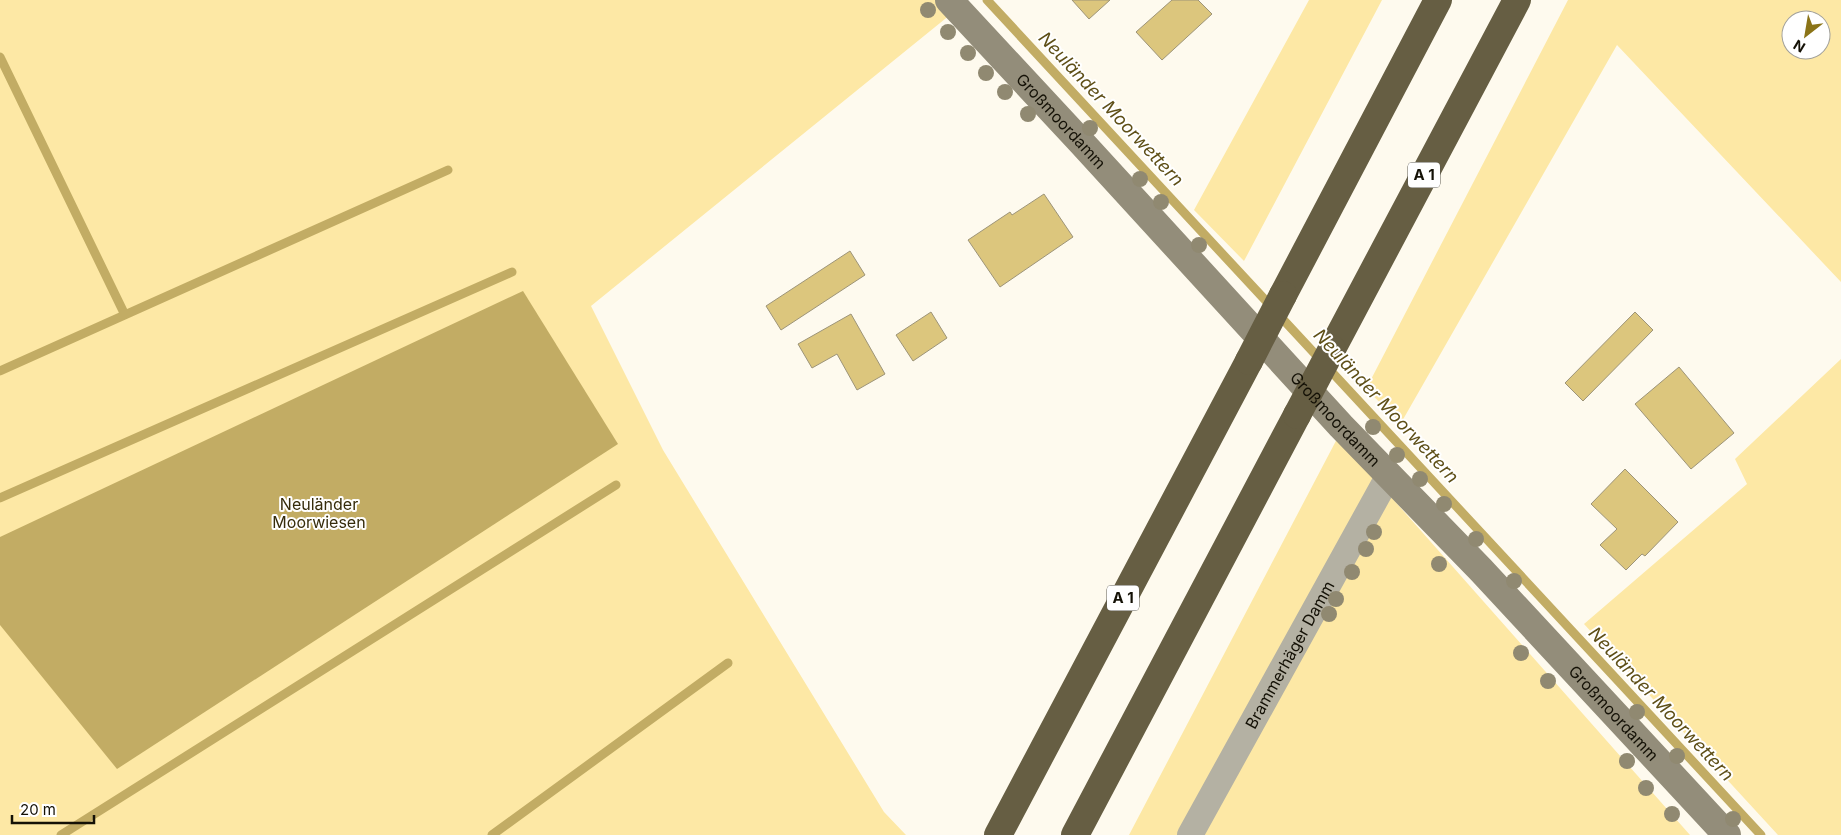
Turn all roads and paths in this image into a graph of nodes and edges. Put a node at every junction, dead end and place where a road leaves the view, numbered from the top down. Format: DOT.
graph roads {
  1 [pos="948,0"];
  2 [pos="1438,0"];
  3 [pos="1517,0"];
  4 [pos="1389,475"];
  5 [pos="998,835"];
  6 [pos="1075,835"];
  7 [pos="1190,835"];
  8 [pos="1727,835"];
  1 -- 4 [label="street, Großmoordamm"];
  2 -- 5 [label="highway, A 1, bridge"];
  3 -- 6 [label="highway, A 1, bridge"];
  4 -- 7 [label="street, Brammerhäger Damm"];
  4 -- 8 [label="street, Großmoordamm"];
}
